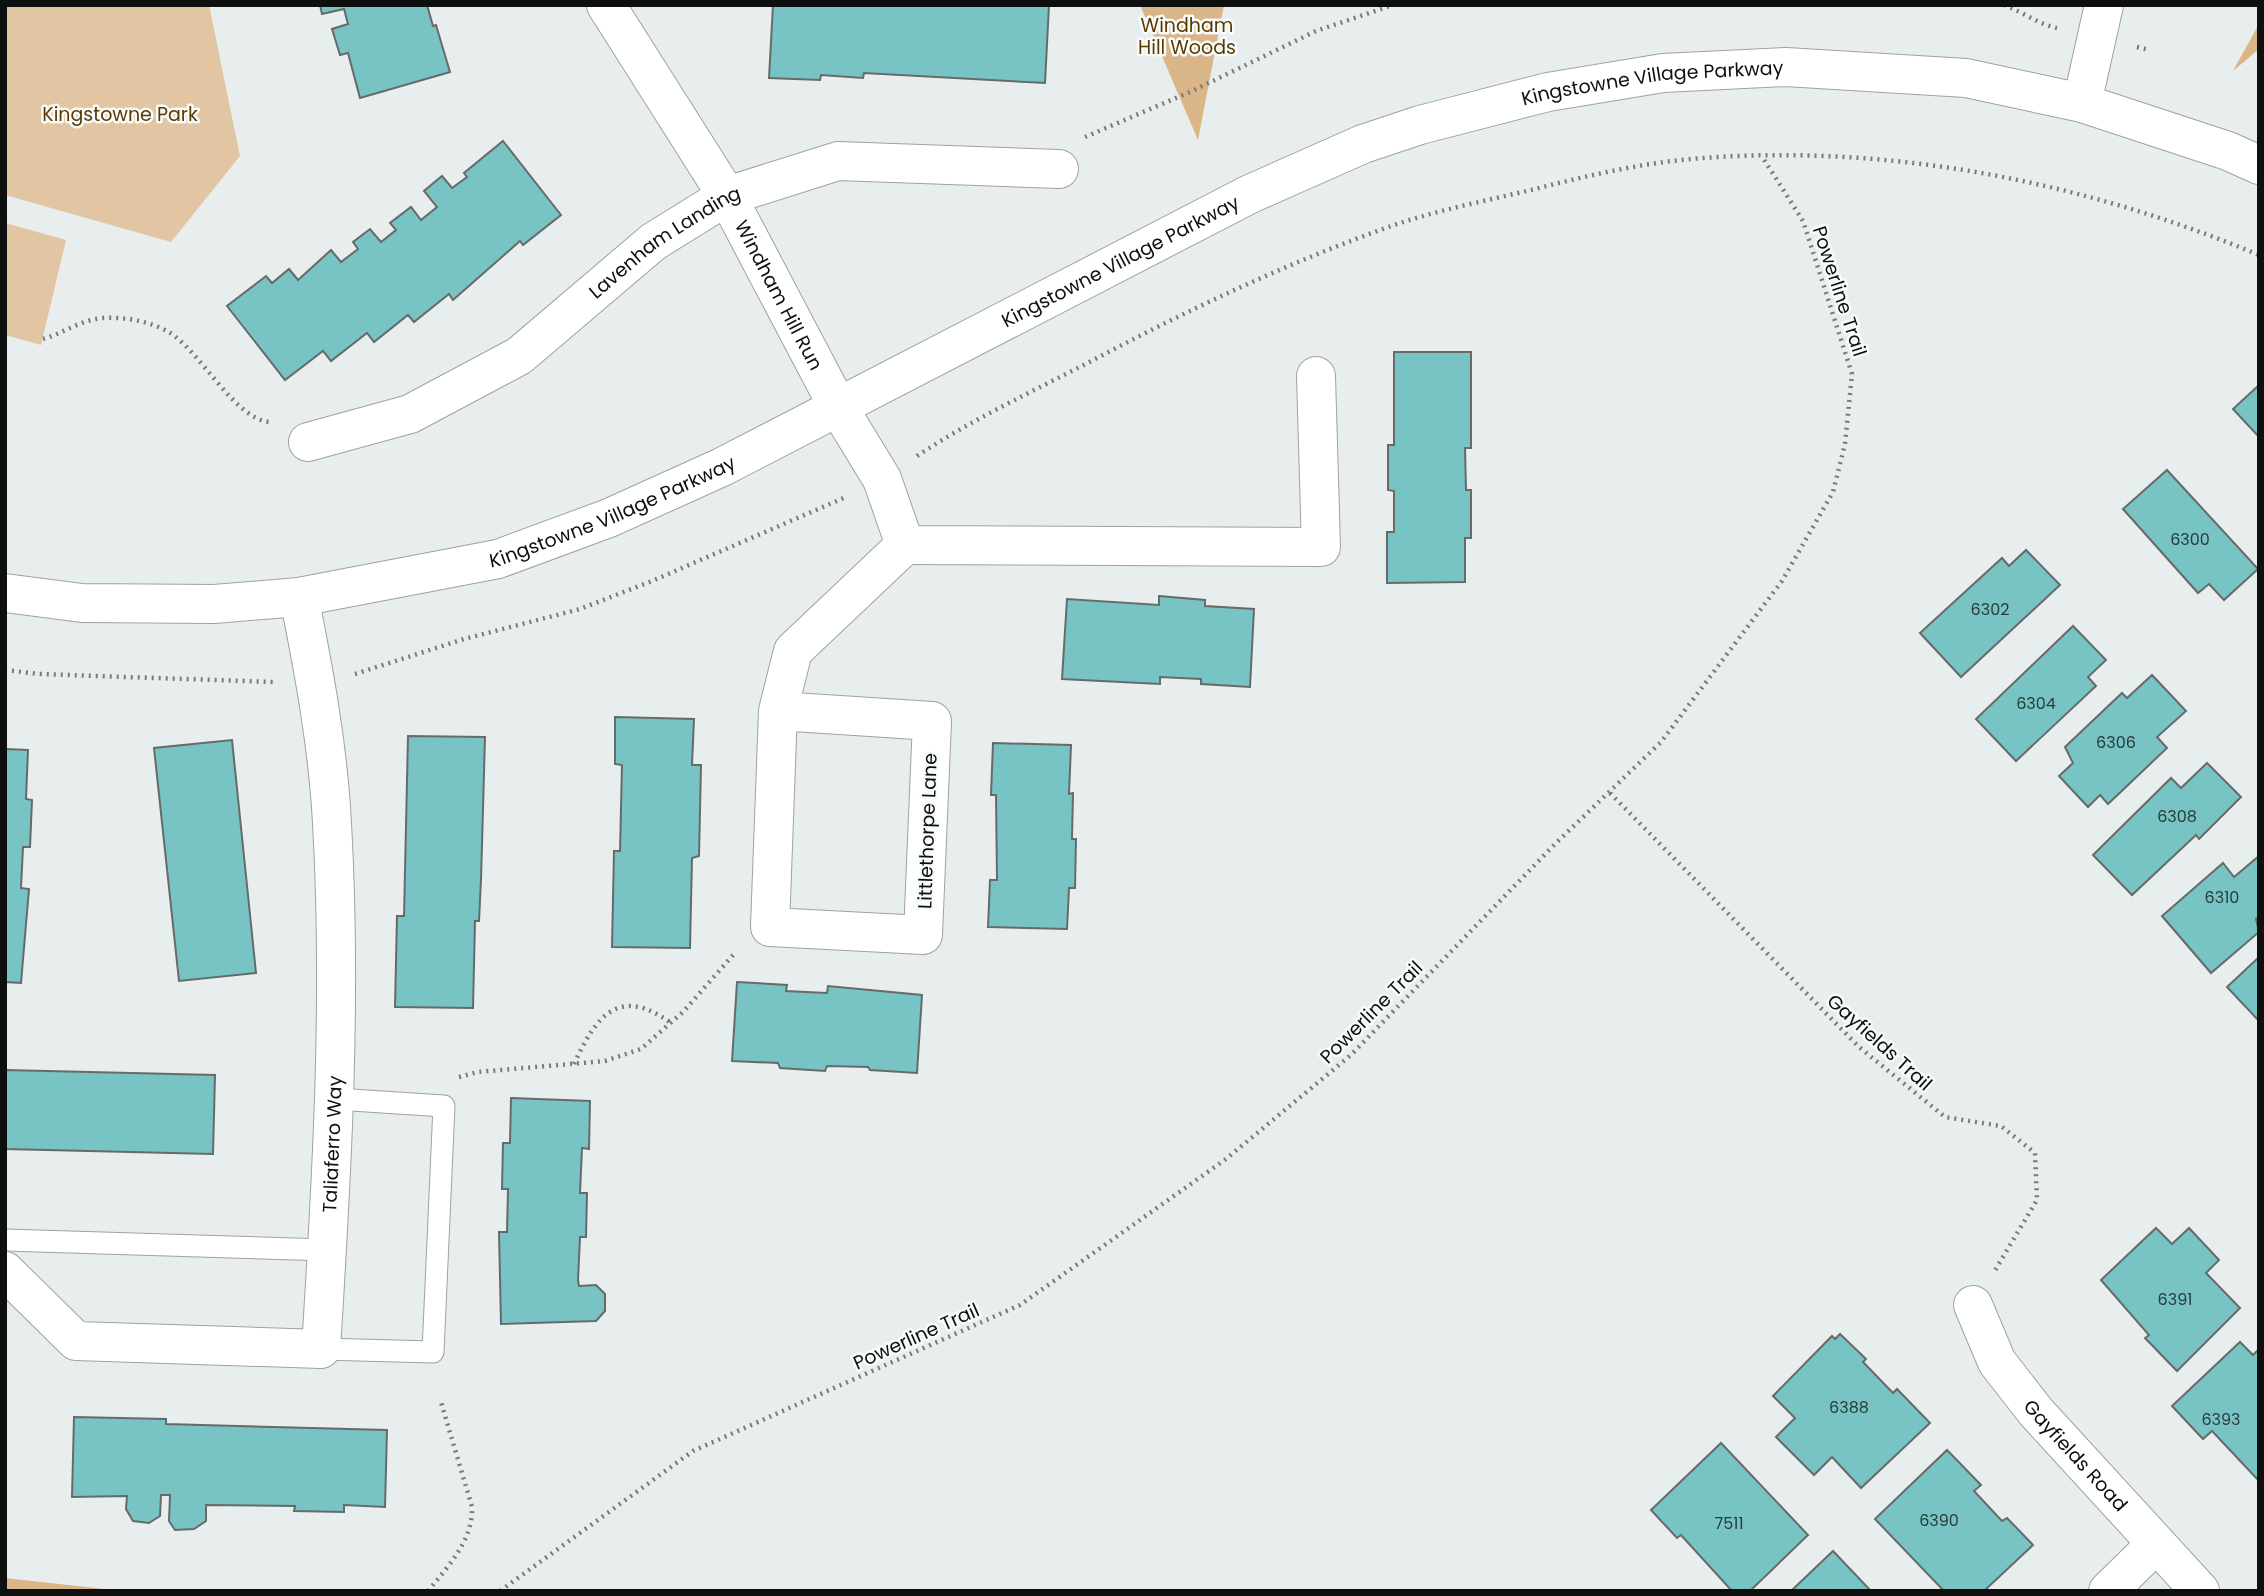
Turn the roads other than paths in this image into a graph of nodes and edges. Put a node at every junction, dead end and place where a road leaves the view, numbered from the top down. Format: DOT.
graph roads {
  1 [pos="606,5"];
  2 [pos="2104,5"];
  3 [pos="2082,103"];
  4 [pos="2259,165"];
  5 [pos="1059,169"];
  6 [pos="727,196"];
  7 [pos="1316,376"];
  8 [pos="838,407"];
  9 [pos="295,432"];
  10 [pos="905,545"];
  11 [pos="5,593"];
  12 [pos="299,597"];
  13 [pos="778,711"];
  14 [pos="336,1099"];
  15 [pos="5,1240"];
  16 [pos="328,1250"];
  17 [pos="5,1270"];
  18 [pos="1973,1306"];
  19 [pos="321,1349"];
  20 [pos="2156,1544"];
  21 [pos="2108,1591"];
  22 [pos="2200,1591"];
  1 -- 6 [label="street, Windham Hill Run"];
  2 -- 3 [label="street"];
  3 -- 4 [label="street, Kingstowne Village Parkway"];
  3 -- 8 [label="street, Kingstowne Village Parkway"];
  5 -- 6 [label="street, Lavenham Landing"];
  6 -- 8 [label="street, Windham Hill Run"];
  6 -- 9 [label="street, Lavenham Landing"];
  7 -- 10 [label="street"];
  8 -- 10 [label="street"];
  8 -- 12 [label="street, Kingstowne Village Parkway"];
  10 -- 13 [label="street, Littlethorpe Lane"];
  11 -- 12 [label="street, Kingstowne Village Parkway"];
  12 -- 14 [label="street, Taliaferro Way"];
  13 -- 13 [label="street, Littlethorpe Lane"];
  14 -- 16 [label="street, Taliaferro Way"];
  14 -- 19 [label="lane"];
  15 -- 16 [label="lane"];
  16 -- 19 [label="street, Taliaferro Way"];
  17 -- 19 [label="street"];
  18 -- 20 [label="street, Gayfields Road"];
  20 -- 21 [label="street"];
  20 -- 22 [label="street, Gayfields Road"];
}
